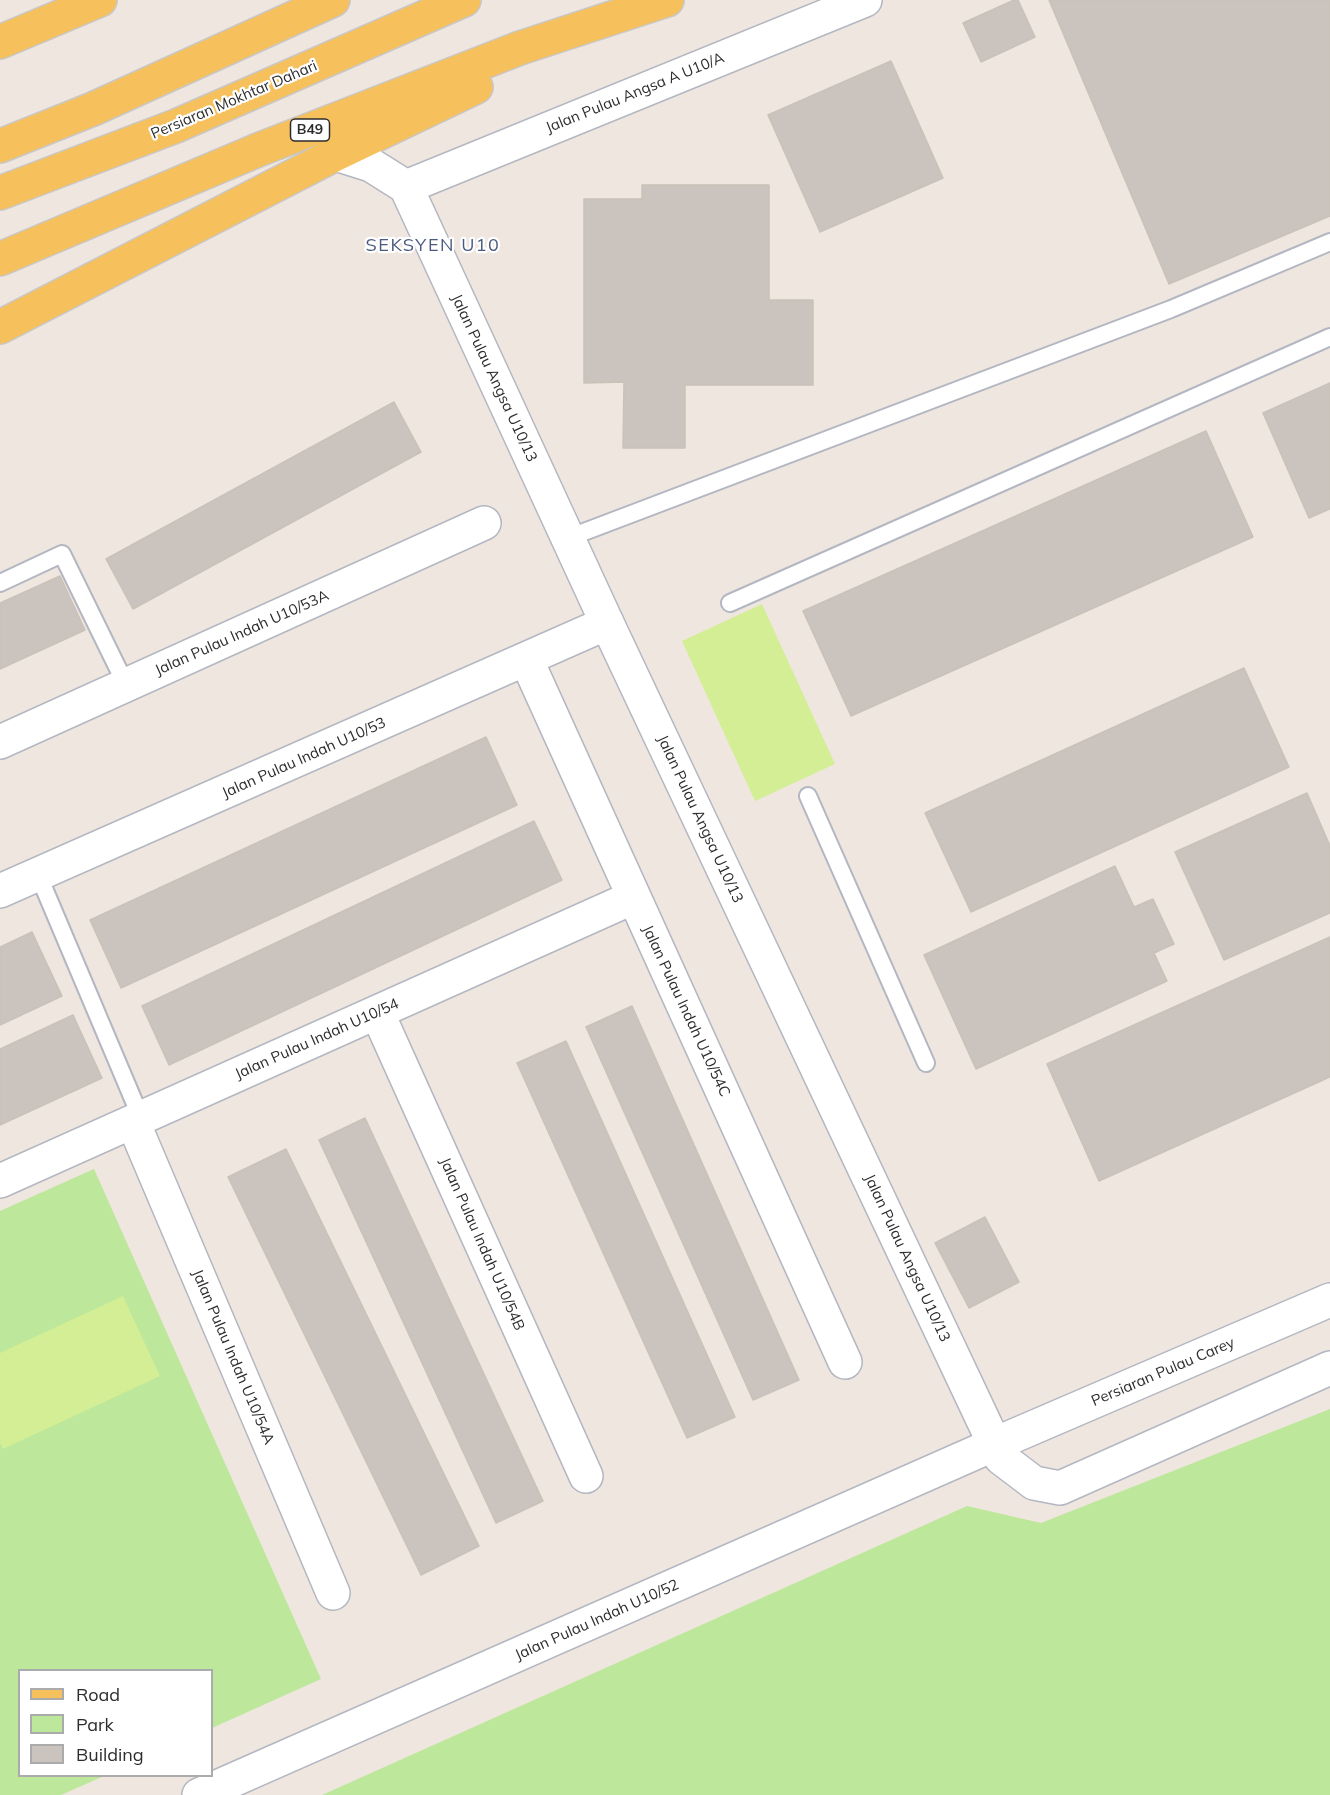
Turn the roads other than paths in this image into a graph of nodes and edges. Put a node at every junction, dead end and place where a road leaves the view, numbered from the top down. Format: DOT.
graph roads {
  1 [pos="100,0"];
  2 [pos="333,0"];
  3 [pos="464,0"];
  4 [pos="667,0"];
  5 [pos="865,0"];
  6 [pos="627,15"];
  7 [pos="0,42"];
  8 [pos="0,146"];
  9 [pos="336,154"];
  10 [pos="406,187"];
  11 [pos="0,193"];
  12 [pos="1330,242"];
  13 [pos="0,259"];
  14 [pos="0,327"];
  15 [pos="1330,337"];
  16 [pos="484,523"];
  17 [pos="568,538"];
  18 [pos="0,583"];
  19 [pos="730,603"];
  20 [pos="607,623"];
  21 [pos="526,661"];
  22 [pos="126,685"];
  23 [pos="0,742"];
  24 [pos="808,796"];
  25 [pos="38,874"];
  26 [pos="0,891"];
  27 [pos="634,897"];
  28 [pos="377,1012"];
  29 [pos="926,1063"];
  30 [pos="137,1120"];
  31 [pos="0,1182"];
  32 [pos="1330,1300"];
  33 [pos="845,1362"];
  34 [pos="1330,1368"];
  35 [pos="995,1444"];
  36 [pos="586,1476"];
  37 [pos="333,1593"];
  38 [pos="199,1795"];
  1 -- 7 [label="main road"];
  2 -- 8 [label="main road"];
  3 -- 11 [label="main road, Persiaran Mokhtar Dahari"];
  4 -- 6 [label="main road, B49"];
  5 -- 10 [label="street, Jalan Pulau Angsa A U10/A"];
  6 -- 9 [label="main road"];
  6 -- 13 [label="main road, B49"];
  9 -- 10 [label="street"];
  9 -- 14 [label="main road"];
  10 -- 17 [label="street, Jalan Pulau Angsa U10/13"];
  12 -- 17 [label="lane"];
  15 -- 19 [label="lane"];
  16 -- 22 [label="street, Jalan Pulau Indah U10/53A"];
  17 -- 20 [label="street, Jalan Pulau Angsa U10/13"];
  18 -- 22 [label="lane"];
  20 -- 21 [label="street, Jalan Pulau Indah U10/53"];
  20 -- 35 [label="street, Jalan Pulau Angsa U10/13"];
  21 -- 25 [label="street, Jalan Pulau Indah U10/53"];
  21 -- 27 [label="street, Jalan Pulau Indah U10/54C"];
  22 -- 23 [label="street, Jalan Pulau Indah U10/53A"];
  24 -- 29 [label="lane"];
  25 -- 26 [label="street, Jalan Pulau Indah U10/53"];
  25 -- 30 [label="lane"];
  27 -- 28 [label="street, Jalan Pulau Indah U10/54"];
  27 -- 33 [label="street, Jalan Pulau Indah U10/54C"];
  28 -- 30 [label="street, Jalan Pulau Indah U10/54"];
  28 -- 36 [label="street, Jalan Pulau Indah U10/54B"];
  30 -- 31 [label="street, Jalan Pulau Indah U10/54"];
  30 -- 37 [label="street, Jalan Pulau Indah U10/54A"];
  32 -- 35 [label="street, Persiaran Pulau Carey"];
  34 -- 35 [label="street, Jalan Pulau Angsa U10/13"];
  35 -- 38 [label="street, Jalan Pulau Indah U10/52"];
}
